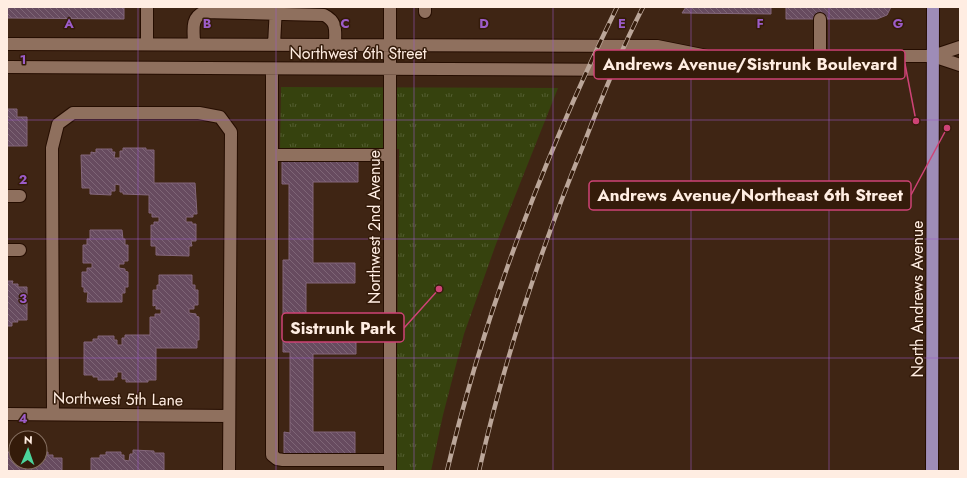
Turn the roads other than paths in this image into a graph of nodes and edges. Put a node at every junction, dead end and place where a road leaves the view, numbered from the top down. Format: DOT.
graph roads {
  1 [pos="147,7"];
  2 [pos="390,7"];
  3 [pos="933,7"];
  4 [pos="276,10"];
  5 [pos="820,19"];
  6 [pos="7,44"];
  7 [pos="147,44"];
  8 [pos="194,44"];
  9 [pos="274,45"];
  10 [pos="335,45"];
  11 [pos="390,45"];
  12 [pos="960,47"];
  13 [pos="707,56"];
  14 [pos="820,56"];
  15 [pos="933,56"];
  16 [pos="960,65"];
  17 [pos="7,67"];
  18 [pos="272,69"];
  19 [pos="390,69"];
  20 [pos="272,154"];
  21 [pos="390,155"];
  22 [pos="7,196"];
  23 [pos="20,196"];
  24 [pos="7,250"];
  25 [pos="20,250"];
  26 [pos="7,414"];
  27 [pos="53,414"];
  28 [pos="229,416"];
  29 [pos="390,466"];
  30 [pos="229,471"];
  31 [pos="932,471"];
  1 -- 7 [label="street"];
  2 -- 11 [label="street, Northwest 2nd Avenue"];
  3 -- 15 [label="main road, North Andrews Avenue"];
  4 -- 8 [label="street"];
  4 -- 9 [label="street"];
  4 -- 10 [label="street"];
  5 -- 14 [label="street"];
  6 -- 7 [label="street, Northwest 6th Street"];
  7 -- 8 [label="street, Northwest 6th Street"];
  8 -- 9 [label="street, Northwest 6th Street"];
  9 -- 10 [label="street, Northwest 6th Street"];
  10 -- 11 [label="street, Northwest 6th Street"];
  11 -- 13 [label="street, Northwest 6th Street"];
  11 -- 19 [label="street, Northwest 2nd Avenue"];
  12 -- 15 [label="street"];
  13 -- 14 [label="street, Northwest 6th Street"];
  13 -- 19 [label="street, Northwest 6th Street"];
  14 -- 15 [label="street, Northwest 6th Street"];
  15 -- 16 [label="street"];
  15 -- 31 [label="main road, North Andrews Avenue"];
  17 -- 18 [label="street, Northwest 6th Street"];
  18 -- 19 [label="street, Northwest 6th Street"];
  18 -- 20 [label="street"];
  19 -- 21 [label="street, Northwest 2nd Avenue"];
  20 -- 21 [label="street"];
  20 -- 29 [label="street"];
  21 -- 29 [label="street, Northwest 2nd Avenue"];
  22 -- 23 [label="street"];
  24 -- 25 [label="street"];
  26 -- 27 [label="street, Northwest 5th Lane"];
  27 -- 28 [label="street, Northwest 5th Lane"];
  27 -- 28 [label="street"];
  28 -- 30 [label="street"];
}
